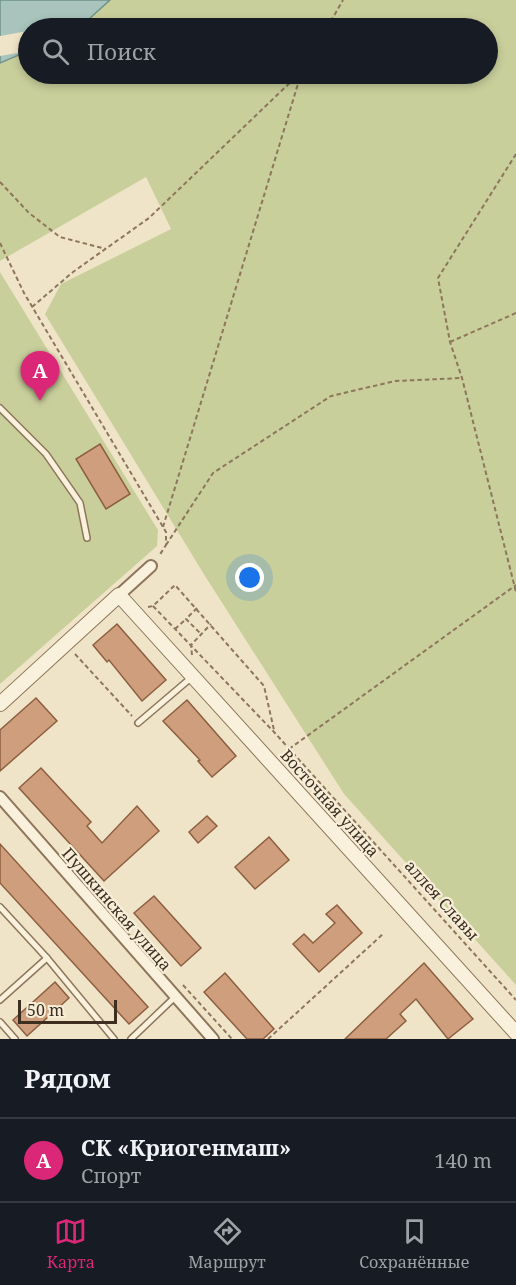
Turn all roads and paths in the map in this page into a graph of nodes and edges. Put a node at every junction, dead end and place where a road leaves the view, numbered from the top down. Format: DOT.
graph roads {
  1 [pos="343,0"];
  2 [pos="333,18"];
  3 [pos="290,84"];
  4 [pos="297,84"];
  5 [pos="516,154"];
  6 [pos="0,182"];
  7 [pos="0,243"];
  8 [pos="106,249"];
  9 [pos="32,306"];
  10 [pos="516,314"];
  11 [pos="450,342"];
  12 [pos="462,378"];
  13 [pos="0,408"];
  14 [pos="163,527"];
  15 [pos="87,538"];
  16 [pos="166,545"];
  17 [pos="151,566"];
  18 [pos="514,586"];
  19 [pos="516,592"];
  20 [pos="120,595"];
  21 [pos="197,608"];
  22 [pos="186,619"];
  23 [pos="211,624"];
  24 [pos="175,629"];
  25 [pos="201,634"];
  26 [pos="66,644"];
  27 [pos="191,645"];
  28 [pos="193,676"];
  29 [pos="0,704"];
  30 [pos="138,723"];
  31 [pos="274,732"];
  32 [pos="289,749"];
  33 [pos="0,797"];
  34 [pos="0,907"];
  35 [pos="383,934"];
  36 [pos="47,958"];
  37 [pos="175,997"];
  38 [pos="0,1000"];
  39 [pos="516,1000"];
  40 [pos="0,1022"];
  41 [pos="516,1033"];
  42 [pos="15,1039"];
  43 [pos="114,1039"];
  44 [pos="131,1039"];
  45 [pos="213,1039"];
  46 [pos="268,1039"];
  1 -- 2 [label="path"];
  3 -- 8 [label="path"];
  4 -- 14 [label="path"];
  5 -- 11 [label="path"];
  6 -- 8 [label="path"];
  7 -- 9 [label="path"];
  8 -- 9 [label="path"];
  9 -- 14 [label="path"];
  10 -- 11 [label="path"];
  11 -- 12 [label="path"];
  12 -- 16 [label="path"];
  12 -- 18 [label="path"];
  13 -- 15 [label="lane"];
  14 -- 16 [label="path"];
  16 -- 17 [label="path"];
  17 -- 20 [label="street"];
  18 -- 19 [label="path"];
  18 -- 32 [label="path"];
  20 -- 26 [label="street"];
  20 -- 28 [label="street, Восточная улица"];
  21 -- 22 [label="path"];
  21 -- 23 [label="path"];
  21 -- 24 [label="path, аллея Славы"];
  22 -- 24 [label="path"];
  22 -- 25 [label="path"];
  23 -- 25 [label="path"];
  23 -- 31 [label="path"];
  24 -- 27 [label="path, аллея Славы"];
  25 -- 27 [label="path"];
  26 -- 29 [label="street"];
  26 -- 30 [label="path"];
  27 -- 28 [label="path"];
  27 -- 31 [label="path, аллея Славы"];
  28 -- 30 [label="lane"];
  28 -- 41 [label="street, Восточная улица"];
  31 -- 32 [label="path, аллея Славы"];
  32 -- 39 [label="path, аллея Славы"];
  33 -- 37 [label="street, Пушкинская улица"];
  34 -- 36 [label="lane"];
  35 -- 46 [label="path"];
  36 -- 38 [label="lane"];
  36 -- 43 [label="lane"];
  37 -- 44 [label="lane"];
  37 -- 45 [label="street, Пушкинская улица"];
  40 -- 42 [label="lane"];
}
